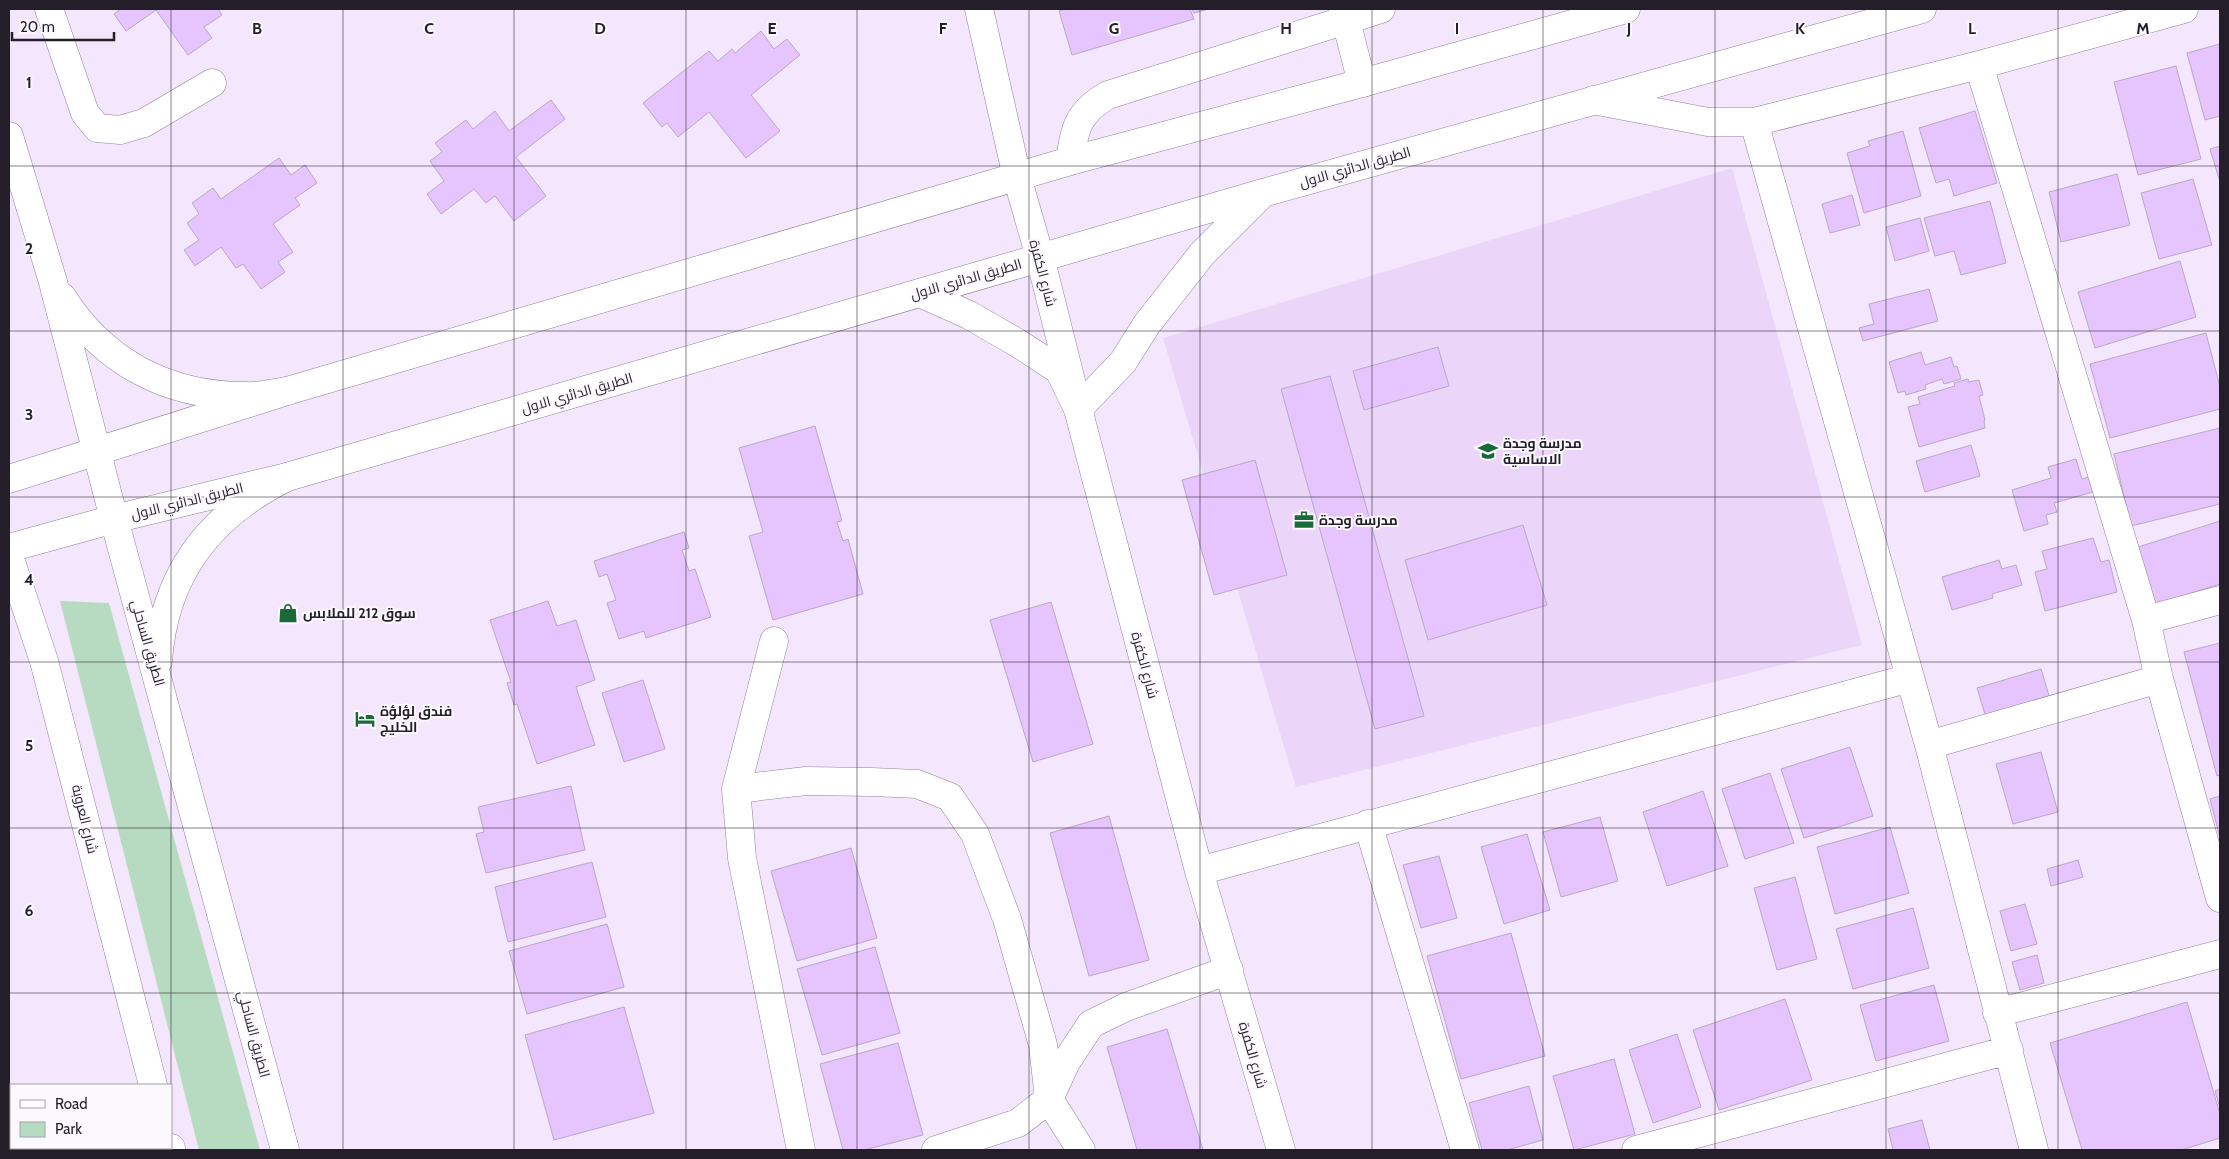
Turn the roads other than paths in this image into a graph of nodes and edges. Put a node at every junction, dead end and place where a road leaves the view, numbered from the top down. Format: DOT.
graph roads {
  1 [pos="49,9"];
  2 [pos="979,9"];
  3 [pos="1381,9"];
  4 [pos="1626,9"];
  5 [pos="1922,9"];
  6 [pos="2184,9"];
  7 [pos="1344,14"];
  8 [pos="1979,65"];
  9 [pos="212,83"];
  10 [pos="1362,83"];
  11 [pos="1592,100"];
  12 [pos="1754,122"];
  13 [pos="9,136"];
  14 [pos="1070,161"];
  15 [pos="1017,178"];
  16 [pos="1264,193"];
  17 [pos="1040,257"];
  18 [pos="53,282"];
  19 [pos="920,293"];
  20 [pos="288,391"];
  21 [pos="1078,409"];
  22 [pos="97,452"];
  23 [pos="287,477"];
  24 [pos="9,479"];
  25 [pos="114,518"];
  26 [pos="9,548"];
  27 [pos="9,556"];
  28 [pos="2220,600"];
  29 [pos="9,620"];
  30 [pos="2146,620"];
  31 [pos="774,641"];
  32 [pos="44,661"];
  33 [pos="157,675"];
  34 [pos="1910,678"];
  35 [pos="2160,679"];
  36 [pos="1929,745"];
  37 [pos="736,789"];
  38 [pos="1368,824"];
  39 [pos="1199,871"];
  40 [pos="2220,898"];
  41 [pos="2220,954"];
  42 [pos="1229,970"];
  43 [pos="1997,1013"];
  44 [pos="2009,1050"];
  45 [pos="153,1084"];
  46 [pos="1049,1099"];
  47 [pos="285,1150"];
  48 [pos="802,1150"];
  49 [pos="936,1150"];
  50 [pos="1081,1150"];
  51 [pos="1280,1150"];
  52 [pos="1465,1150"];
  53 [pos="1636,1150"];
  54 [pos="2034,1150"];
  1 -- 9 [label="main road"];
  2 -- 15 [label="main road, شارع الكفرة"];
  3 -- 7 [label="main road"];
  4 -- 10 [label="main road"];
  5 -- 11 [label="main road, الطريق الدائري الاول"];
  6 -- 8 [label="main road"];
  7 -- 10 [label="main road"];
  7 -- 14 [label="main road"];
  8 -- 12 [label="main road"];
  8 -- 30 [label="main road"];
  10 -- 14 [label="main road"];
  11 -- 12 [label="main road"];
  11 -- 16 [label="main road, الطريق الدائري الاول"];
  12 -- 34 [label="main road"];
  13 -- 18 [label="main road, الطريق الساحلي"];
  14 -- 15 [label="main road"];
  15 -- 17 [label="main road, شارع الكفرة"];
  15 -- 20 [label="main road"];
  16 -- 17 [label="main road, الطريق الدائري الاول"];
  16 -- 21 [label="main road"];
  17 -- 19 [label="main road, الطريق الدائري الاول"];
  17 -- 21 [label="main road, شارع الكفرة"];
  18 -- 20 [label="main road"];
  18 -- 22 [label="main road, الطريق الساحلي"];
  19 -- 21 [label="main road"];
  19 -- 23 [label="main road, الطريق الدائري الاول"];
  20 -- 22 [label="main road"];
  21 -- 39 [label="main road, شارع الكفرة"];
  22 -- 24 [label="main road"];
  22 -- 25 [label="main road, الطريق الساحلي"];
  23 -- 25 [label="main road, الطريق الدائري الاول"];
  23 -- 33 [label="main road"];
  25 -- 26 [label="main road, الطريق الدائري الاول"];
  25 -- 33 [label="main road, الطريق الساحلي"];
  27 -- 32 [label="main road, شارع العروبة"];
  28 -- 30 [label="main road"];
  29 -- 32 [label="main road"];
  30 -- 35 [label="main road"];
  31 -- 37 [label="main road"];
  32 -- 45 [label="main road, شارع العروبة"];
  33 -- 47 [label="main road, الطريق الساحلي"];
  34 -- 36 [label="main road"];
  34 -- 38 [label="main road"];
  35 -- 36 [label="main road"];
  35 -- 40 [label="main road"];
  36 -- 43 [label="main road"];
  37 -- 46 [label="main road"];
  37 -- 48 [label="main road"];
  38 -- 39 [label="main road"];
  38 -- 52 [label="main road"];
  39 -- 42 [label="main road, شارع الكفرة"];
  41 -- 43 [label="main road"];
  42 -- 46 [label="main road"];
  42 -- 51 [label="main road, شارع الكفرة"];
  43 -- 44 [label="main road"];
  44 -- 53 [label="main road"];
  44 -- 54 [label="main road"];
  46 -- 49 [label="main road"];
  46 -- 50 [label="main road"];
}
